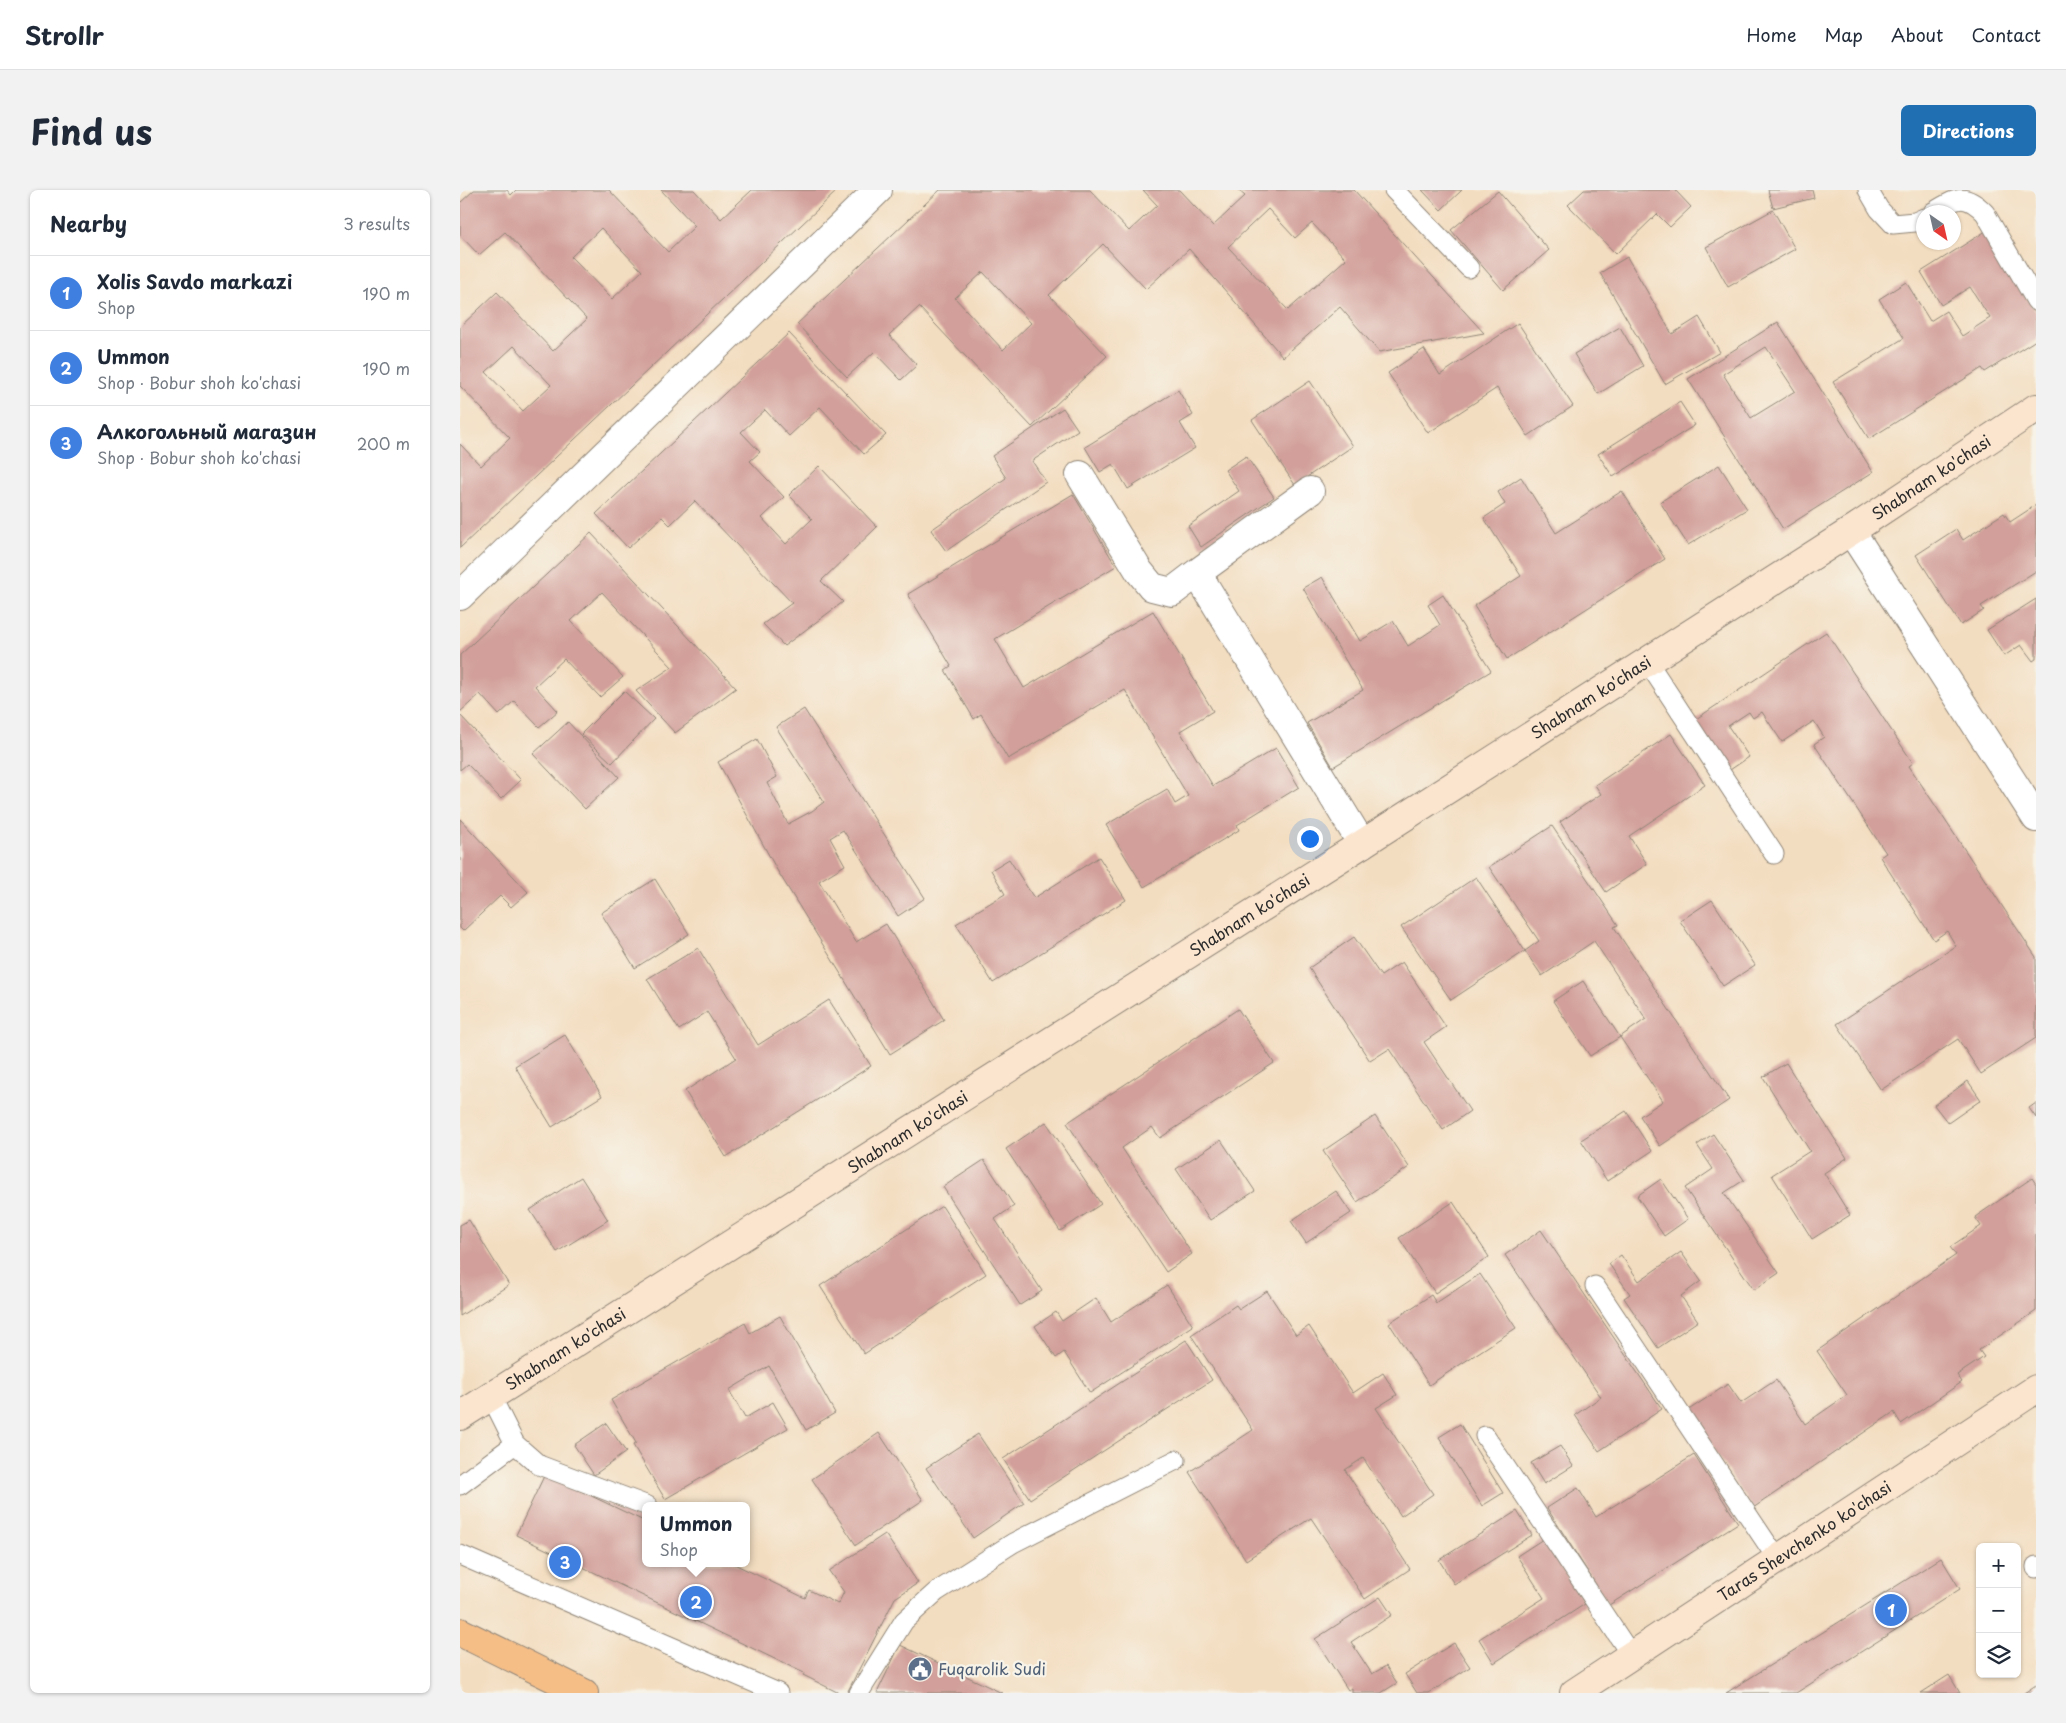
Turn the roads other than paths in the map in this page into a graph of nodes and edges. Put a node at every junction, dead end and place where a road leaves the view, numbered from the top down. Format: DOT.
graph roads {
  1 [pos="878,190"];
  2 [pos="1394,190"];
  3 [pos="1868,190"];
  4 [pos="1946,205"];
  5 [pos="1916,222"];
  6 [pos="1469,268"];
  7 [pos="2036,301"];
  8 [pos="2036,408"];
  9 [pos="1080,475"];
  10 [pos="1310,491"];
  11 [pos="1851,531"];
  12 [pos="1197,573"];
  13 [pos="460,596"];
  14 [pos="1647,661"];
  15 [pos="2036,818"];
  16 [pos="1362,844"];
  17 [pos="1774,854"];
  18 [pos="1595,1286"];
  19 [pos="2036,1389"];
  20 [pos="491,1396"];
  21 [pos="460,1416"];
  22 [pos="1485,1436"];
  23 [pos="515,1444"];
  24 [pos="1176,1460"];
  25 [pos="460,1485"];
  26 [pos="642,1504"];
  27 [pos="460,1555"];
  28 [pos="1778,1560"];
  29 [pos="460,1632"];
  30 [pos="1630,1655"];
  31 [pos="584,1693"];
  32 [pos="778,1693"];
  33 [pos="859,1693"];
  34 [pos="1574,1693"];
  1 -- 13 [label="street"];
  2 -- 6 [label="lane"];
  3 -- 5 [label="lane"];
  4 -- 7 [label="lane"];
  8 -- 11 [label="street, Shabnam ko'chasi"];
  9 -- 12 [label="street"];
  10 -- 12 [label="street"];
  11 -- 14 [label="street, Shabnam ko'chasi"];
  11 -- 15 [label="street"];
  12 -- 16 [label="street"];
  14 -- 16 [label="street, Shabnam ko'chasi"];
  14 -- 17 [label="lane"];
  16 -- 20 [label="street, Shabnam ko'chasi"];
  18 -- 28 [label="lane"];
  19 -- 28 [label="street, Taras Shevchenko ko'chasi"];
  20 -- 21 [label="street, Shabnam ko'chasi"];
  20 -- 23 [label="lane"];
  22 -- 30 [label="lane"];
  23 -- 25 [label="lane"];
  23 -- 26 [label="lane"];
  24 -- 33 [label="lane"];
  27 -- 32 [label="lane"];
  28 -- 30 [label="street, Taras Shevchenko ko'chasi"];
  29 -- 31 [label="main road"];
  30 -- 34 [label="street, Taras Shevchenko ko'chasi"];
}
